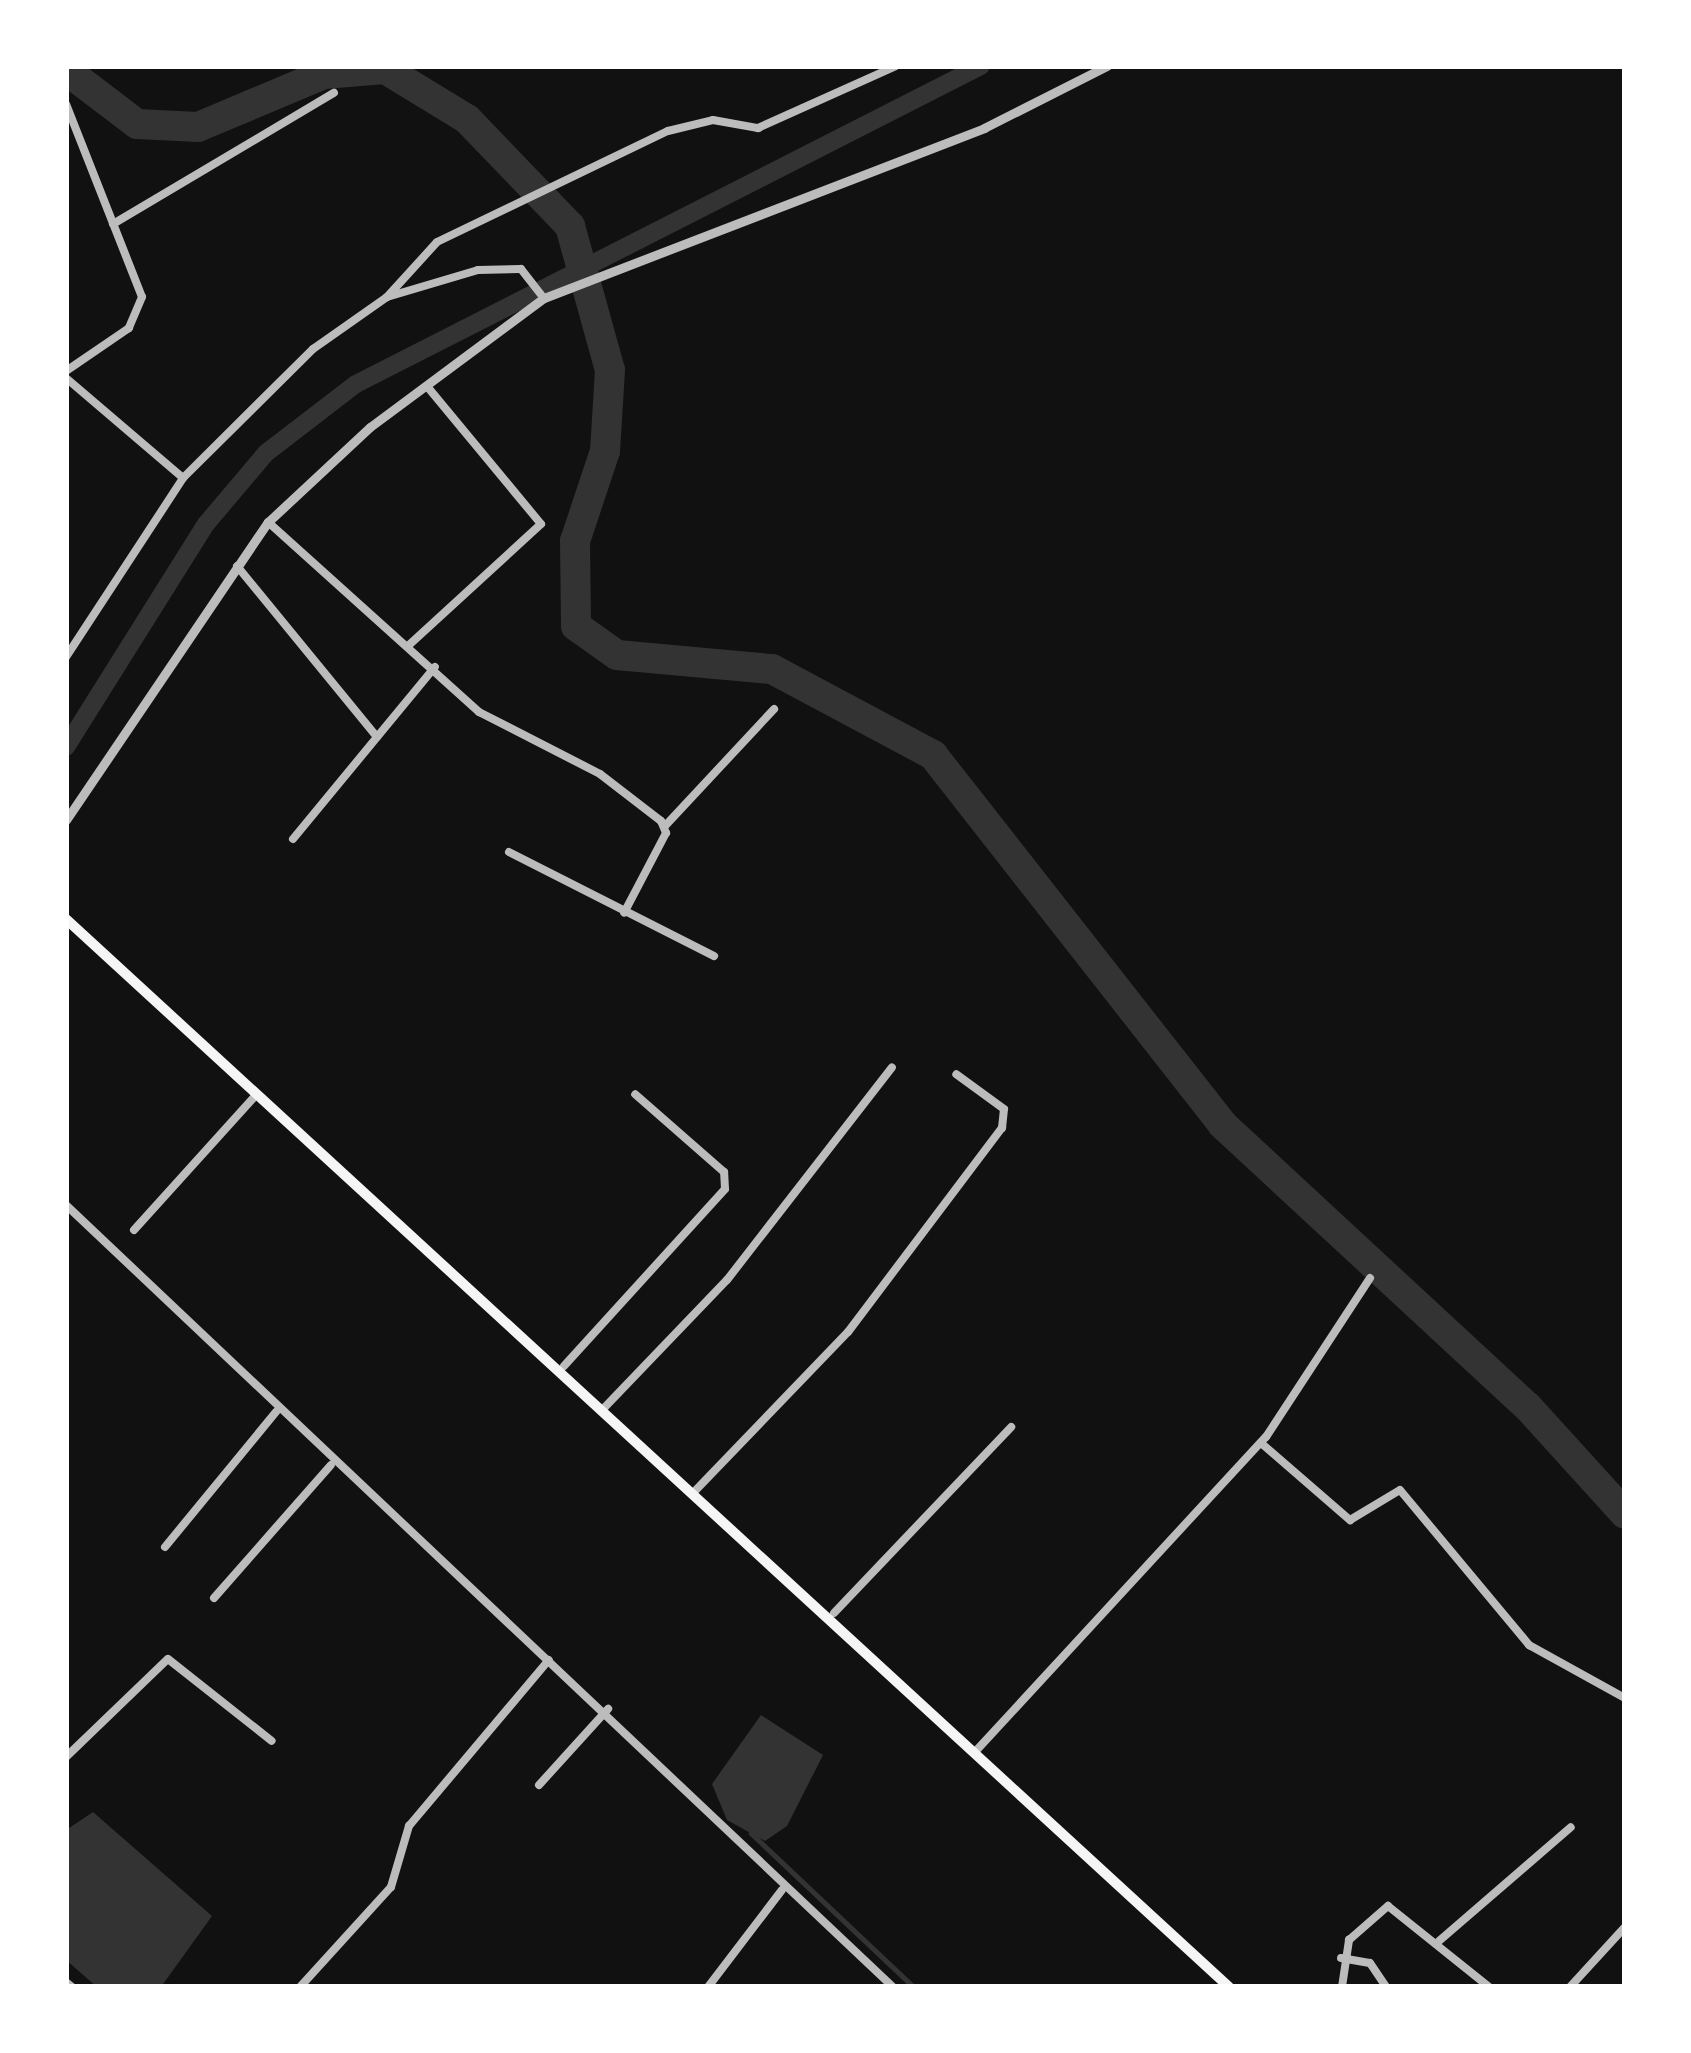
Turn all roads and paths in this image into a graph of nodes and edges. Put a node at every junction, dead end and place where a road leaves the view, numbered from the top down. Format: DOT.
graph roads {
  1 [pos="896,66"];
  2 [pos="1108,66"];
  3 [pos="334,93"];
  4 [pos="68,111"];
  5 [pos="113,224"];
  6 [pos="544,295"];
  7 [pos="387,297"];
  8 [pos="66,375"];
  9 [pos="427,386"];
  10 [pos="183,478"];
  11 [pos="268,522"];
  12 [pos="235,563"];
  13 [pos="409,645"];
  14 [pos="66,657"];
  15 [pos="435,667"];
  16 [pos="774,709"];
  17 [pos="377,737"];
  18 [pos="66,820"];
  19 [pos="665,826"];
  20 [pos="293,839"];
  21 [pos="509,852"];
  22 [pos="624,913"];
  23 [pos="66,919"];
  24 [pos="714,956"];
  25 [pos="892,1067"];
  26 [pos="956,1074"];
  27 [pos="634,1094"];
  28 [pos="256,1095"];
  29 [pos="66,1205"];
  30 [pos="134,1230"];
  31 [pos="1370,1278"];
  32 [pos="564,1366"];
  33 [pos="605,1407"];
  34 [pos="276,1412"];
  35 [pos="1010,1427"];
  36 [pos="1261,1443"];
  37 [pos="331,1465"];
  38 [pos="692,1493"];
  39 [pos="165,1547"];
  40 [pos="214,1598"];
  41 [pos="834,1613"];
  42 [pos="549,1660"];
  43 [pos="1625,1698"];
  44 [pos="608,1709"];
  45 [pos="272,1741"];
  46 [pos="972,1754"];
  47 [pos="66,1757"];
  48 [pos="539,1785"];
  49 [pos="1571,1827"];
  50 [pos="782,1890"];
  51 [pos="1625,1927"];
  52 [pos="1439,1942"];
  53 [pos="1341,1958"];
  54 [pos="880,1976"];
  55 [pos="300,1987"];
  56 [pos="708,1987"];
  57 [pos="871,1987"];
  58 [pos="893,1987"];
  59 [pos="1229,1987"];
  60 [pos="1342,1987"];
  61 [pos="1387,1987"];
  62 [pos="1489,1987"];
  63 [pos="1570,1987"];
  1 -- 7 [label="street"];
  2 -- 6 [label="street"];
  3 -- 5 [label="street"];
  4 -- 5 [label="street"];
  5 -- 8 [label="street"];
  6 -- 7 [label="street"];
  6 -- 9 [label="street"];
  7 -- 10 [label="street"];
  8 -- 10 [label="street"];
  9 -- 11 [label="street"];
  9 -- 13 [label="street"];
  10 -- 14 [label="street"];
  11 -- 12 [label="street"];
  11 -- 13 [label="street"];
  12 -- 17 [label="street"];
  12 -- 18 [label="street"];
  13 -- 15 [label="street"];
  15 -- 17 [label="street"];
  15 -- 19 [label="street"];
  16 -- 19 [label="street"];
  17 -- 20 [label="street"];
  19 -- 22 [label="street"];
  21 -- 22 [label="street"];
  22 -- 24 [label="street"];
  23 -- 28 [label="main road"];
  25 -- 33 [label="street"];
  26 -- 38 [label="street"];
  27 -- 32 [label="street"];
  28 -- 30 [label="street"];
  28 -- 32 [label="main road"];
  29 -- 34 [label="street"];
  31 -- 36 [label="street"];
  32 -- 33 [label="main road"];
  33 -- 38 [label="main road"];
  34 -- 37 [label="street"];
  34 -- 39 [label="street"];
  35 -- 41 [label="street"];
  36 -- 43 [label="street"];
  36 -- 46 [label="street"];
  37 -- 40 [label="street"];
  37 -- 42 [label="street"];
  38 -- 41 [label="main road"];
  41 -- 46 [label="main road"];
  42 -- 44 [label="street"];
  42 -- 55 [label="street"];
  44 -- 48 [label="street"];
  44 -- 50 [label="street"];
  45 -- 47 [label="street"];
  46 -- 59 [label="main road"];
  49 -- 52 [label="street"];
  50 -- 54 [label="street"];
  50 -- 56 [label="street"];
  51 -- 63 [label="street"];
  52 -- 53 [label="street"];
  52 -- 62 [label="street"];
  53 -- 60 [label="street"];
  53 -- 61 [label="street"];
  54 -- 57 [label="street"];
  54 -- 58 [label="street"];
}
